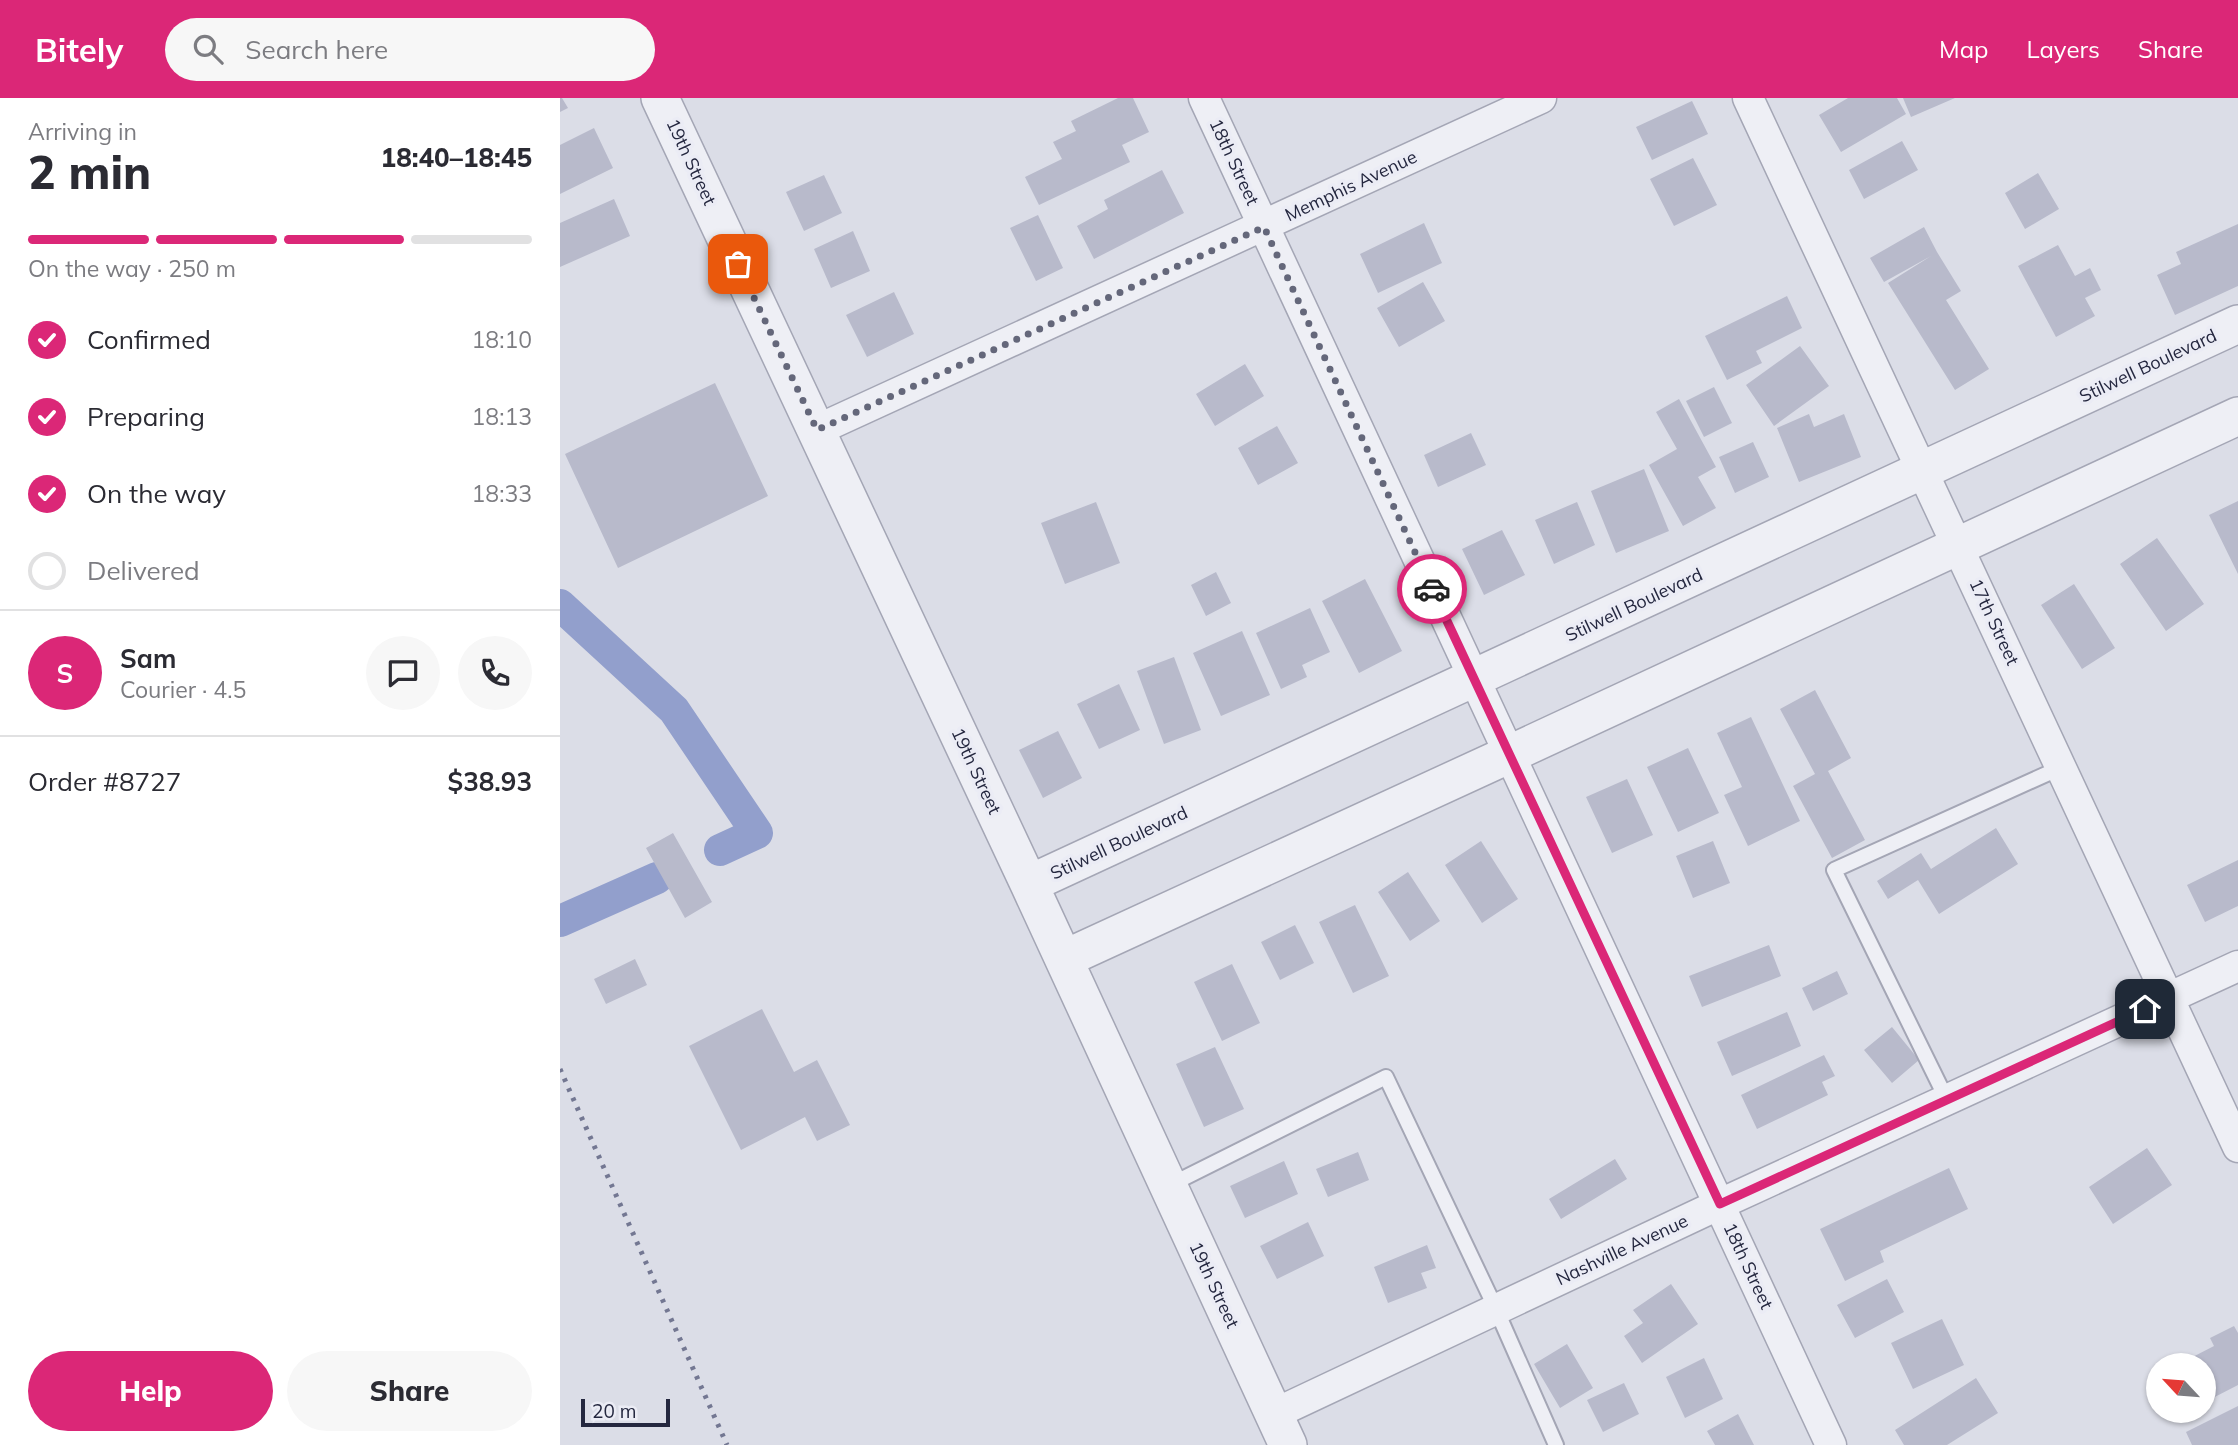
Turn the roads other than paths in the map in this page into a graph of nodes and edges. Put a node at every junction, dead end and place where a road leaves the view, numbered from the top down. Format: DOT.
graph roads {
  1 [pos="660,98"];
  2 [pos="1204,98"];
  3 [pos="1541,98"];
  4 [pos="1748,98"];
  5 [pos="1264,227"];
  6 [pos="2238,324"];
  7 [pos="2238,416"];
  8 [pos="817,430"];
  9 [pos="1923,471"];
  10 [pos="1958,546"];
  11 [pos="1475,679"];
  12 [pos="1510,754"];
  13 [pos="2062,767"];
  14 [pos="1029,884"];
  15 [pos="1063,959"];
  16 [pos="2238,966"];
  17 [pos="2169,998"];
  18 [pos="1947,1100"];
  19 [pos="2238,1147"];
  20 [pos="1168,1186"];
  21 [pos="1720,1204"];
  22 [pos="1496,1310"];
  23 [pos="1281,1430"];
  24 [pos="1556,1445"];
  25 [pos="1831,1445"];
  1 -- 8 [label="street, 19th Street"];
  2 -- 5 [label="street, 18th Street"];
  3 -- 5 [label="street, Memphis Avenue"];
  4 -- 9 [label="street, 17th Street"];
  5 -- 8 [label="street, Memphis Avenue"];
  5 -- 11 [label="street, 18th Street"];
  6 -- 9 [label="street, Stilwell Boulevard"];
  7 -- 10 [label="street"];
  8 -- 14 [label="street, 19th Street"];
  9 -- 10 [label="street, 17th Street"];
  9 -- 11 [label="street, Stilwell Boulevard"];
  10 -- 12 [label="street"];
  10 -- 13 [label="street, 17th Street"];
  11 -- 12 [label="street, 18th Street"];
  11 -- 14 [label="street, Stilwell Boulevard"];
  12 -- 15 [label="street"];
  12 -- 21 [label="street, 18th Street"];
  13 -- 17 [label="street, 17th Street"];
  13 -- 18 [label="lane"];
  14 -- 15 [label="street, 19th Street"];
  15 -- 20 [label="street, 19th Street"];
  16 -- 17 [label="street, Nashville Avenue"];
  17 -- 18 [label="street, Nashville Avenue"];
  17 -- 19 [label="street, 17th Street"];
  18 -- 21 [label="street, Nashville Avenue"];
  20 -- 22 [label="lane"];
  20 -- 23 [label="street, 19th Street"];
  21 -- 22 [label="street, Nashville Avenue"];
  21 -- 25 [label="street, 18th Street"];
  22 -- 23 [label="street, Nashville Avenue"];
  22 -- 24 [label="lane"];
}
